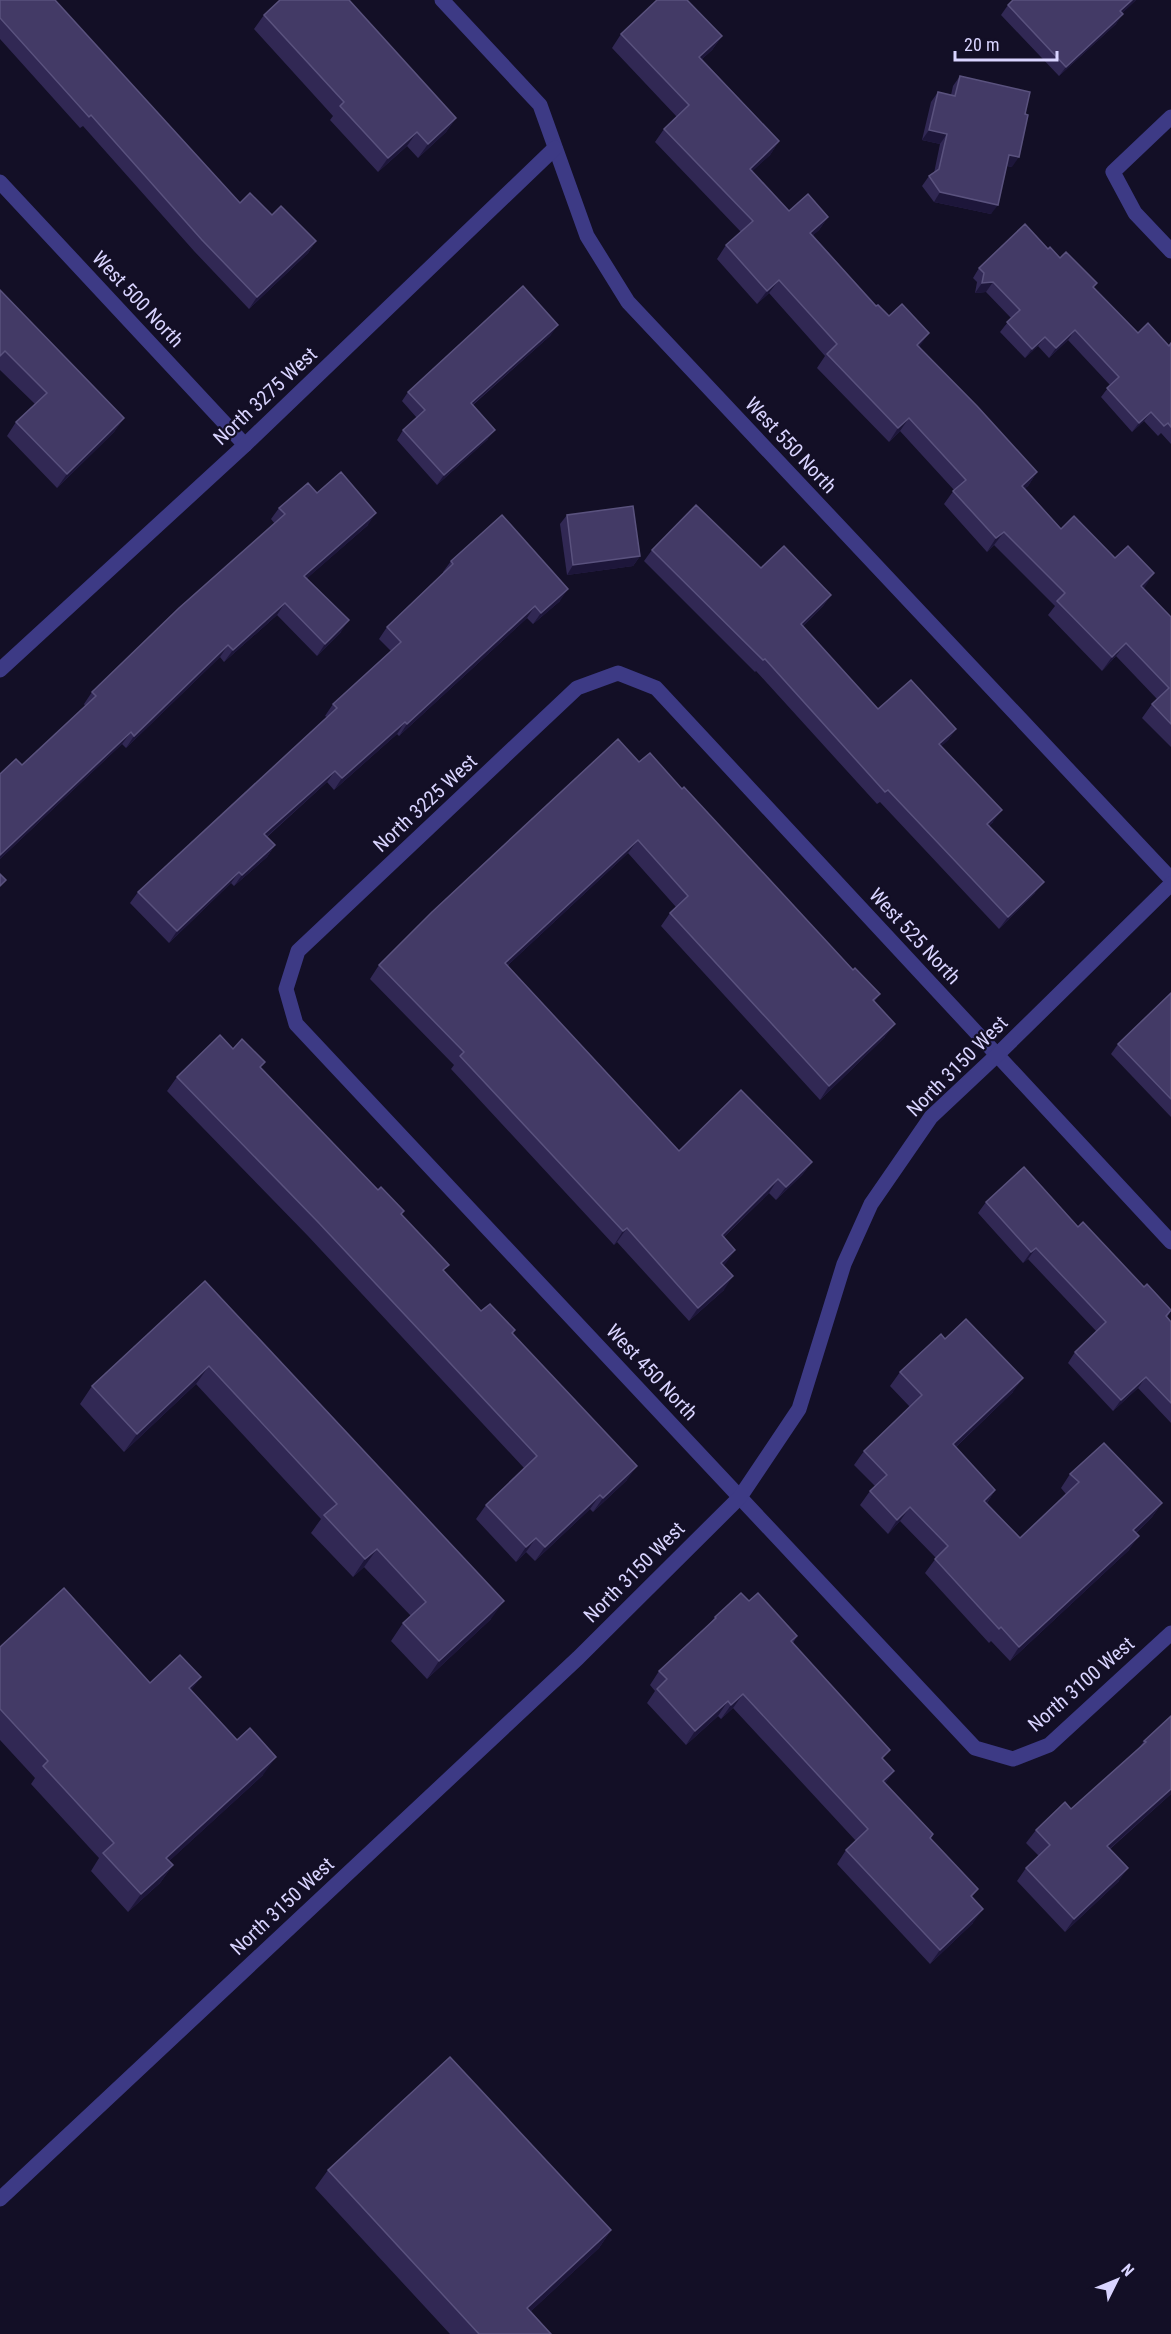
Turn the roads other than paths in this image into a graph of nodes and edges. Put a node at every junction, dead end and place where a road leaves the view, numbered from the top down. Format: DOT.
graph roads {
  1 [pos="442,0"];
  2 [pos="1171,117"];
  3 [pos="555,148"];
  4 [pos="0,182"];
  5 [pos="1171,251"];
  6 [pos="244,445"];
  7 [pos="0,670"];
  8 [pos="618,673"];
  9 [pos="1171,879"];
  10 [pos="1171,884"];
  11 [pos="286,989"];
  12 [pos="997,1055"];
  13 [pos="1171,1242"];
  14 [pos="740,1497"];
  15 [pos="1171,1633"];
  16 [pos="1013,1759"];
  17 [pos="0,2199"];
  1 -- 3 [label="street, West 550 North"];
  2 -- 5 [label="street"];
  3 -- 6 [label="street, North 3275 West"];
  3 -- 9 [label="street, West 550 North"];
  4 -- 6 [label="street, West 500 North"];
  6 -- 7 [label="street, North 3275 West"];
  8 -- 11 [label="street, North 3225 West"];
  8 -- 12 [label="street, West 525 North"];
  10 -- 12 [label="street, North 3150 West"];
  11 -- 14 [label="street, West 450 North"];
  12 -- 13 [label="street, West 525 North"];
  12 -- 14 [label="street, North 3150 West"];
  14 -- 16 [label="street, West 450 North"];
  14 -- 17 [label="street, North 3150 West"];
  15 -- 16 [label="street, North 3100 West"];
}
